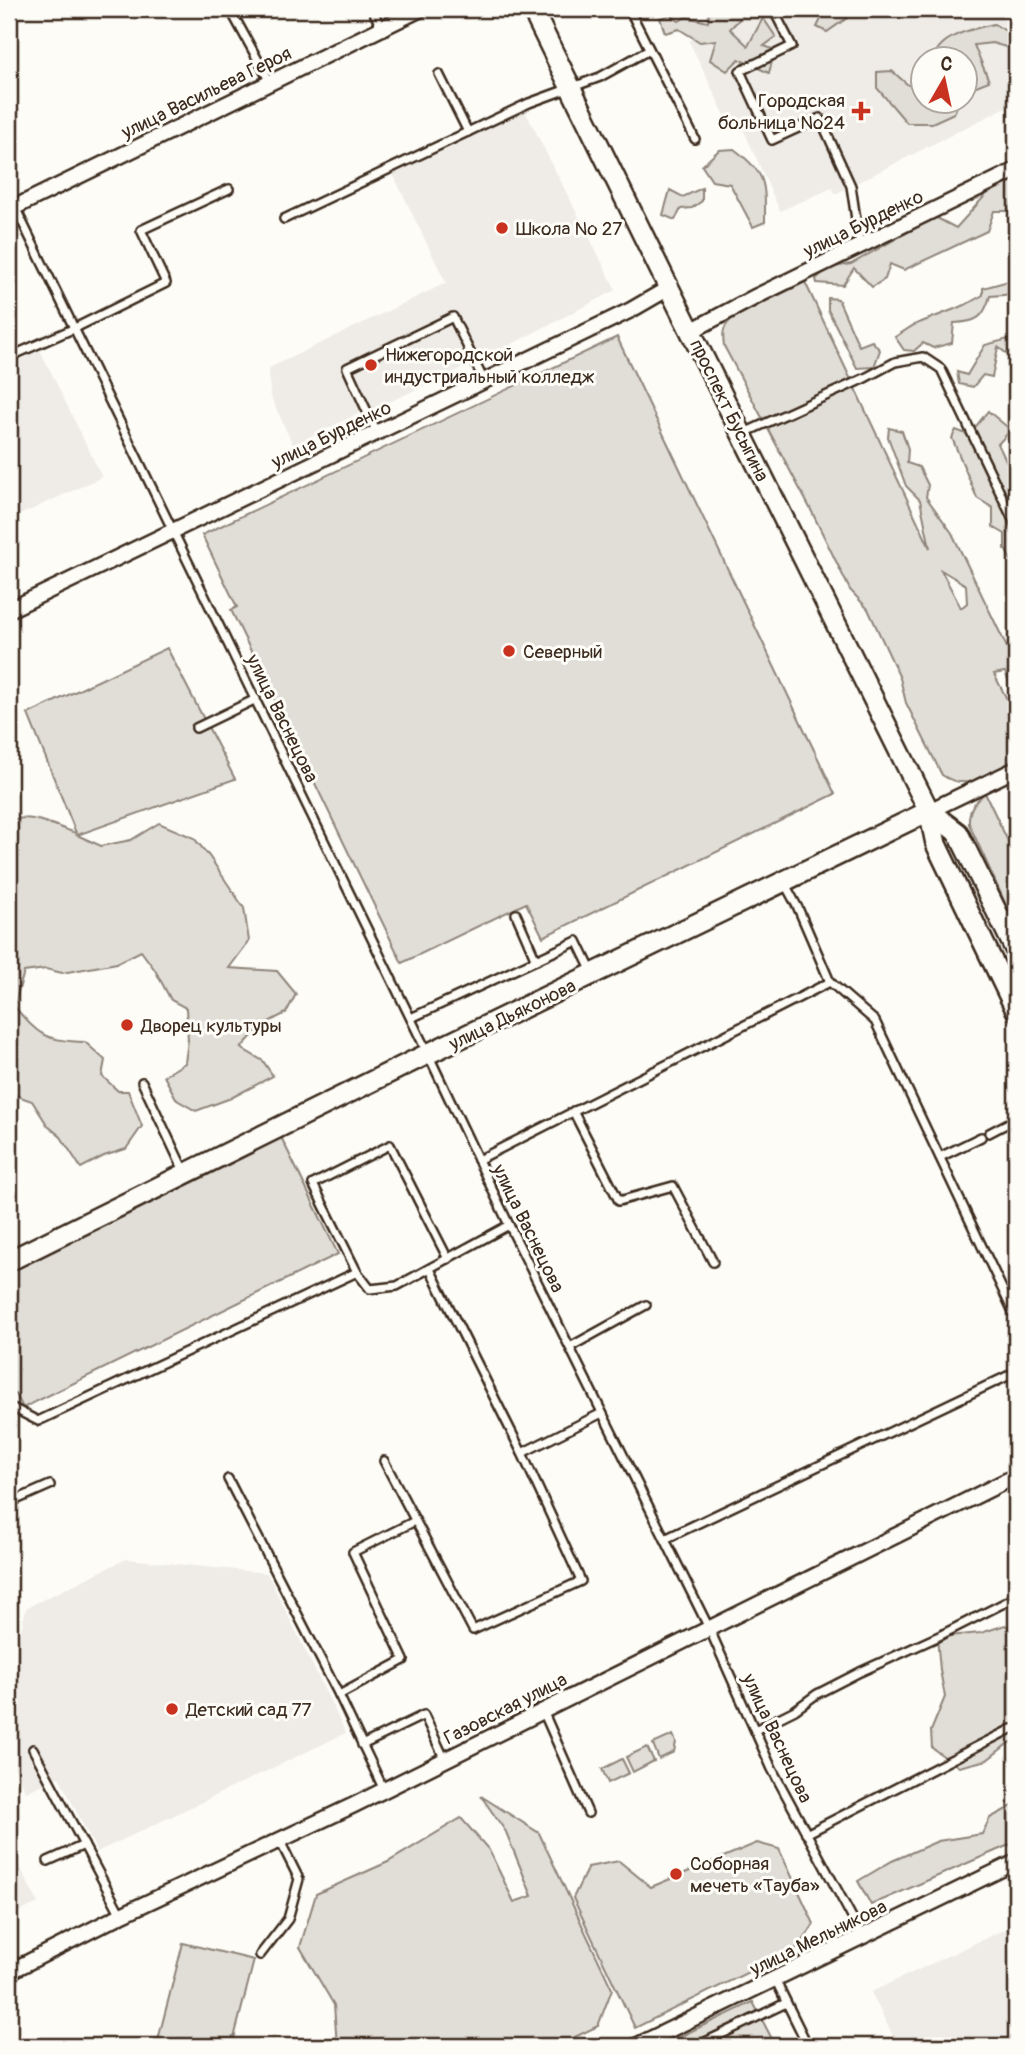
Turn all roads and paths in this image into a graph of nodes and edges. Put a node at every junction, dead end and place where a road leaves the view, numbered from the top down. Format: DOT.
graph roads {
  1 [pos="230,9"];
  2 [pos="372,9"];
  3 [pos="421,9"];
  4 [pos="532,9"];
  5 [pos="629,9"];
  6 [pos="773,9"];
  7 [pos="381,27"];
  8 [pos="649,50"];
  9 [pos="439,74"];
  10 [pos="270,82"];
  11 [pos="571,88"];
  12 [pos="468,132"];
  13 [pos="695,139"];
  14 [pos="1016,170"];
  15 [pos="229,189"];
  16 [pos="12,209"];
  17 [pos="284,219"];
  18 [pos="860,247"];
  19 [pos="669,288"];
  20 [pos="75,328"];
  21 [pos="691,331"];
  22 [pos="9,357"];
  23 [pos="484,381"];
  24 [pos="377,433"];
  25 [pos="742,435"];
  26 [pos="1016,526"];
  27 [pos="174,531"];
  28 [pos="11,607"];
  29 [pos="256,699"];
  30 [pos="196,728"];
  31 [pos="1016,769"];
  32 [pos="929,811"];
  33 [pos="784,882"];
  34 [pos="516,914"];
  35 [pos="1016,951"];
  36 [pos="536,960"];
  37 [pos="593,974"];
  38 [pos="830,982"];
  39 [pos="1016,1010"];
  40 [pos="411,1018"];
  41 [pos="428,1054"];
  42 [pos="142,1082"];
  43 [pos="573,1111"];
  44 [pos="1016,1119"];
  45 [pos="989,1133"];
  46 [pos="981,1137"];
  47 [pos="940,1157"];
  48 [pos="478,1160"];
  49 [pos="186,1174"];
  50 [pos="509,1225"];
  51 [pos="448,1259"];
  52 [pos="9,1261"];
  53 [pos="713,1262"];
  54 [pos="430,1269"];
  55 [pos="357,1272"];
  56 [pos="646,1305"];
  57 [pos="1016,1318"];
  58 [pos="570,1347"];
  59 [pos="1016,1372"];
  60 [pos="9,1406"];
  61 [pos="602,1413"];
  62 [pos="522,1453"];
  63 [pos="384,1461"];
  64 [pos="1016,1476"];
  65 [pos="228,1479"];
  66 [pos="50,1485"];
  67 [pos="9,1503"];
  68 [pos="415,1521"];
  69 [pos="665,1539"];
  70 [pos="1016,1597"];
  71 [pos="709,1628"];
  72 [pos="339,1695"];
  73 [pos="543,1710"];
  74 [pos="1011,1729"];
  75 [pos="755,1730"];
  76 [pos="362,1745"];
  77 [pos="33,1749"];
  78 [pos="445,1760"];
  79 [pos="384,1790"];
  80 [pos="588,1813"];
  81 [pos="806,1833"];
  82 [pos="280,1840"];
  83 [pos="84,1845"];
  84 [pos="48,1861"];
  85 [pos="1016,1862"];
  86 [pos="121,1915"];
  87 [pos="862,1937"];
  88 [pos="260,1955"];
  89 [pos="9,1972"];
  90 [pos="775,1979"];
  91 [pos="786,2003"];
  92 [pos="636,2046"];
  93 [pos="697,2046"];
  94 [pos="808,2046"];
  1 -- 10 [label="lane"];
  2 -- 7 [label="lane"];
  3 -- 7 [label="street, улица Васильева Героя"];
  4 -- 11 [label="main road, проспект Бусыгина"];
  5 -- 8 [label="lane"];
  6 -- 18 [label="lane"];
  7 -- 10 [label="street, улица Васильева Героя"];
  8 -- 11 [label="lane"];
  8 -- 13 [label="lane"];
  9 -- 12 [label="lane"];
  10 -- 16 [label="street, улица Васильева Героя"];
  11 -- 12 [label="lane"];
  11 -- 19 [label="main road, проспект Бусыгина"];
  12 -- 17 [label="lane"];
  14 -- 18 [label="street, улица Бурденко"];
  15 -- 20 [label="lane"];
  16 -- 20 [label="lane, улица Васнецова"];
  18 -- 21 [label="street, улица Бурденко"];
  19 -- 21 [label="main road, проспект Бусыгина"];
  19 -- 23 [label="street, улица Бурденко"];
  20 -- 22 [label="lane"];
  20 -- 27 [label="lane, улица Васнецова"];
  21 -- 25 [label="main road, проспект Бусыгина"];
  23 -- 24 [label="street, улица Бурденко"];
  23 -- 24 [label="lane"];
  24 -- 27 [label="street, улица Бурденко"];
  25 -- 26 [label="lane"];
  25 -- 32 [label="main road, проспект Бусыгина"];
  27 -- 28 [label="street, улица Бурденко"];
  27 -- 29 [label="lane, улица Васнецова"];
  29 -- 30 [label="lane"];
  29 -- 40 [label="lane, улица Васнецова"];
  31 -- 32 [label="street, улица Дьяконова"];
  32 -- 33 [label="main road, улица Дьяконова"];
  32 -- 35 [label="main road, проспект Бусыгина"];
  32 -- 39 [label="main road, проспект Бусыгина"];
  33 -- 37 [label="main road, улица Дьяконова"];
  33 -- 38 [label="lane"];
  34 -- 36 [label="lane"];
  36 -- 37 [label="lane"];
  36 -- 40 [label="lane"];
  37 -- 41 [label="main road, улица Дьяконова"];
  38 -- 43 [label="lane"];
  38 -- 47 [label="lane"];
  40 -- 41 [label="lane, улица Васнецова"];
  41 -- 48 [label="lane, улица Васнецова"];
  41 -- 49 [label="main road, улица Дьяконова"];
  42 -- 49 [label="lane"];
  43 -- 48 [label="lane"];
  43 -- 53 [label="lane"];
  44 -- 45 [label="lane"];
  46 -- 47 [label="lane"];
  47 -- 57 [label="lane"];
  48 -- 50 [label="lane, улица Васнецова"];
  49 -- 52 [label="main road, улица Дьяконова"];
  50 -- 51 [label="lane"];
  50 -- 58 [label="lane, улица Васнецова"];
  51 -- 54 [label="lane"];
  51 -- 55 [label="lane"];
  54 -- 55 [label="lane"];
  54 -- 62 [label="lane"];
  55 -- 60 [label="lane"];
  56 -- 58 [label="lane"];
  58 -- 61 [label="lane, улица Васнецова"];
  59 -- 69 [label="lane"];
  61 -- 62 [label="lane"];
  61 -- 69 [label="lane, улица Васнецова"];
  62 -- 68 [label="lane"];
  63 -- 68 [label="lane"];
  64 -- 71 [label="street, Газовская улица"];
  65 -- 72 [label="lane"];
  66 -- 67 [label="lane"];
  68 -- 72 [label="lane"];
  69 -- 71 [label="lane, улица Васнецова"];
  70 -- 75 [label="lane"];
  71 -- 73 [label="street, Газовская улица"];
  71 -- 75 [label="lane, улица Васнецова"];
  72 -- 76 [label="lane"];
  73 -- 78 [label="street, Газовская улица"];
  73 -- 80 [label="lane"];
  74 -- 81 [label="lane"];
  75 -- 81 [label="lane, улица Васнецова"];
  76 -- 78 [label="lane"];
  76 -- 79 [label="lane"];
  77 -- 83 [label="lane"];
  78 -- 79 [label="street, Газовская улица"];
  79 -- 82 [label="street, Газовская улица"];
  81 -- 87 [label="lane, улица Васнецова"];
  82 -- 86 [label="street, Газовская улица"];
  82 -- 88 [label="lane"];
  83 -- 84 [label="lane"];
  83 -- 86 [label="lane"];
  85 -- 87 [label="street, улица Мельникова"];
  86 -- 89 [label="street, Газовская улица"];
  87 -- 90 [label="street, улица Мельникова"];
  90 -- 91 [label="lane"];
  90 -- 92 [label="street, улица Мельникова"];
  91 -- 93 [label="lane"];
  91 -- 94 [label="lane"];
}
